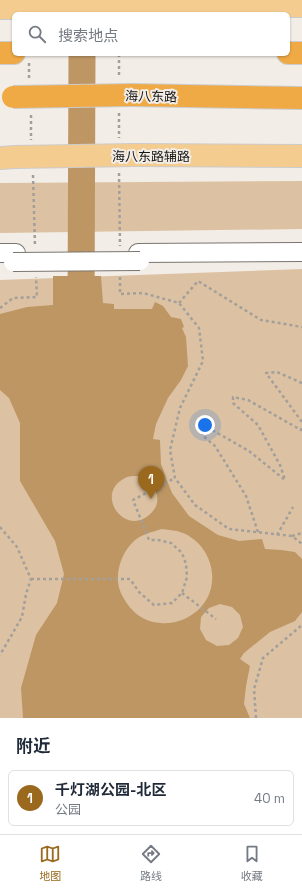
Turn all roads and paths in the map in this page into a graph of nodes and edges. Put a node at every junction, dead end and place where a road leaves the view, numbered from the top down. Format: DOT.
graph roads {
  1 [pos="302,6"];
  2 [pos="8,8"];
  3 [pos="290,53"];
  4 [pos="302,53"];
  5 [pos="6,97"];
  6 [pos="302,98"];
  7 [pos="302,156"];
  8 [pos="8,158"];
  9 [pos="302,252"];
  10 [pos="7,257"];
  11 [pos="139,257"];
  12 [pos="302,262"];
  13 [pos="120,294"];
  14 [pos="37,297"];
  15 [pos="179,303"];
  16 [pos="0,308"];
  17 [pos="302,327"];
  18 [pos="302,383"];
  19 [pos="302,422"];
  20 [pos="302,427"];
  21 [pos="174,478"];
  22 [pos="293,507"];
  23 [pos="0,527"];
  24 [pos="258,532"];
  25 [pos="302,533"];
  26 [pos="277,535"];
  27 [pos="292,536"];
  28 [pos="302,544"];
  29 [pos="31,579"];
  30 [pos="182,593"];
  31 [pos="216,619"];
  32 [pos="302,625"];
  33 [pos="0,655"];
  34 [pos="256,718"];
  1 -- 2 [label="main road, bridge"];
  3 -- 4 [label="highway"];
  5 -- 6 [label="highway, 海八东路, bridge"];
  7 -- 8 [label="main road, 海八东路辅路, bridge"];
  9 -- 11 [label="street"];
  10 -- 11 [label="street"];
  11 -- 12 [label="street"];
  13 -- 15 [label="path"];
  14 -- 16 [label="path"];
  15 -- 17 [label="path"];
  15 -- 21 [label="path"];
  18 -- 19 [label="path"];
  20 -- 24 [label="path"];
  21 -- 24 [label="path"];
  21 -- 30 [label="path"];
  22 -- 26 [label="path"];
  23 -- 29 [label="path"];
  24 -- 26 [label="path"];
  25 -- 27 [label="path"];
  26 -- 27 [label="path"];
  27 -- 28 [label="path"];
  29 -- 30 [label="path"];
  29 -- 33 [label="path"];
  30 -- 31 [label="path"];
  32 -- 34 [label="path"];
}
